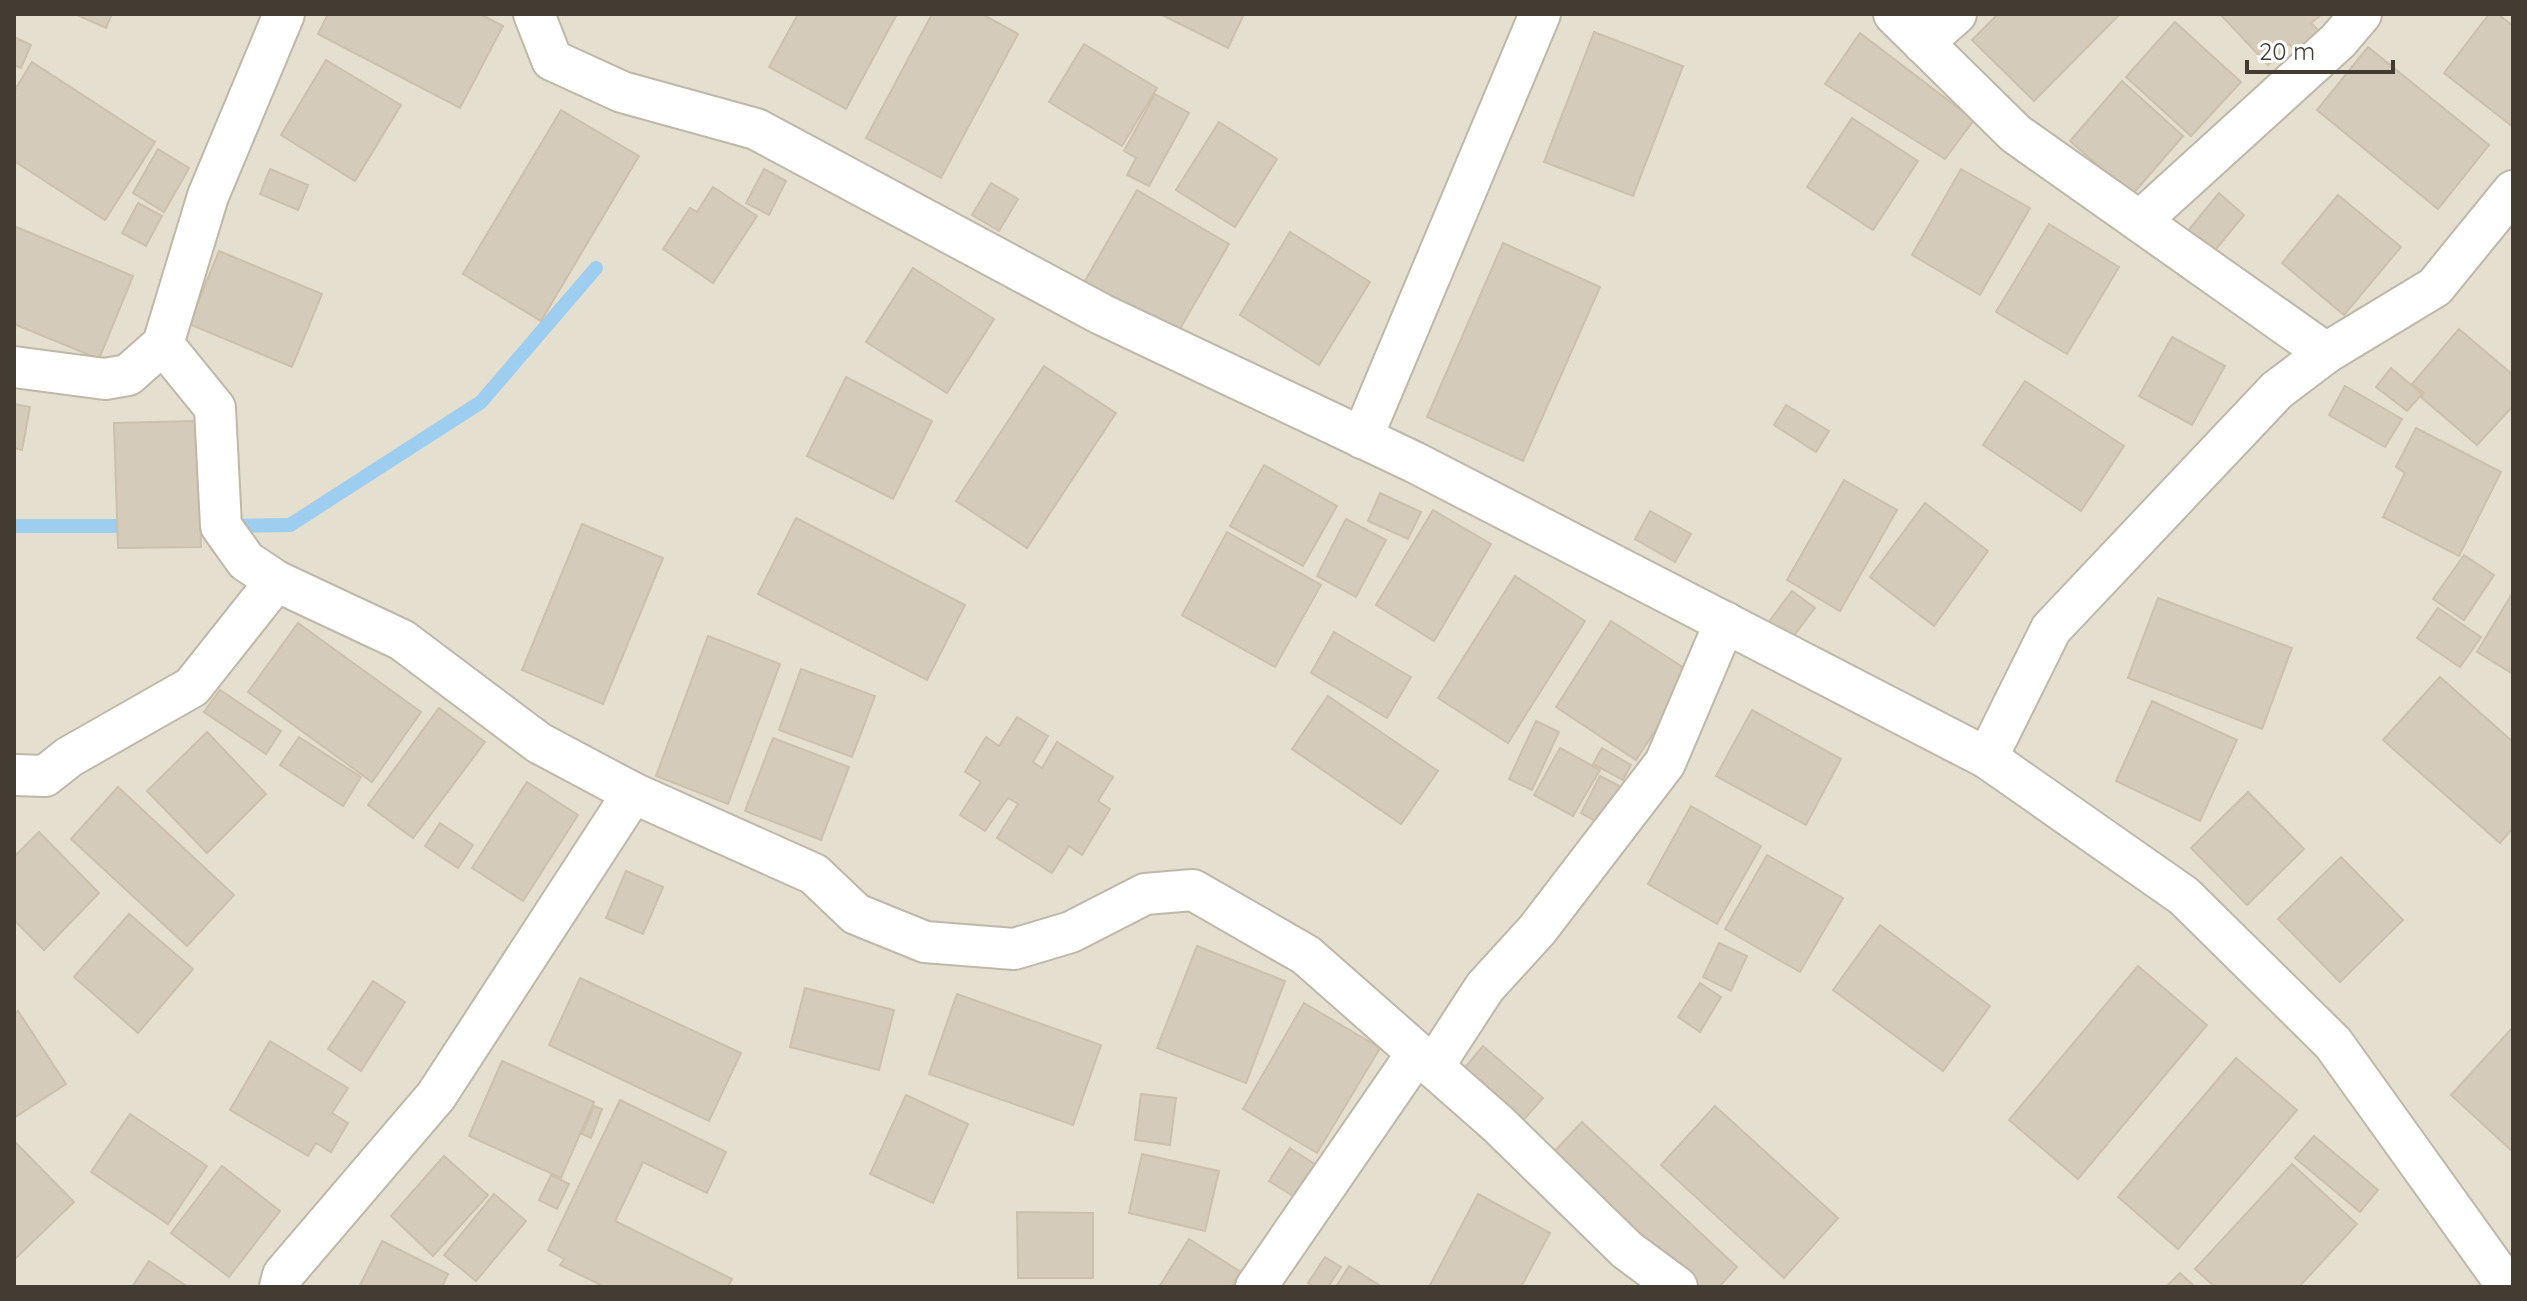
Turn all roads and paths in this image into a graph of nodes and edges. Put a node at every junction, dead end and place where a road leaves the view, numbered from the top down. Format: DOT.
graph roads {
  1 [pos="284,14"];
  2 [pos="534,14"];
  3 [pos="1540,14"];
  4 [pos="1894,14"];
  5 [pos="1956,14"];
  6 [pos="2361,14"];
  7 [pos="1923,43"];
  8 [pos="2513,191"];
  9 [pos="2140,221"];
  10 [pos="163,344"];
  11 [pos="2326,353"];
  12 [pos="14,367"];
  13 [pos="1362,438"];
  14 [pos="276,581"];
  15 [pos="1725,622"];
  16 [pos="1987,758"];
  17 [pos="14,775"];
  18 [pos="633,793"];
  19 [pos="1425,1060"];
  20 [pos="2506,1282"];
  21 [pos="280,1287"];
  22 [pos="1256,1287"];
  23 [pos="1677,1287"];
  1 -- 10 [label="street"];
  2 -- 13 [label="street"];
  3 -- 13 [label="street"];
  4 -- 7 [label="street"];
  5 -- 7 [label="street"];
  6 -- 9 [label="street"];
  7 -- 9 [label="street"];
  8 -- 11 [label="street"];
  9 -- 11 [label="street"];
  10 -- 12 [label="street"];
  10 -- 14 [label="street"];
  11 -- 16 [label="street"];
  13 -- 15 [label="street"];
  14 -- 17 [label="street"];
  14 -- 18 [label="street"];
  15 -- 16 [label="street"];
  15 -- 19 [label="street"];
  16 -- 20 [label="street"];
  18 -- 19 [label="street"];
  18 -- 21 [label="street"];
  19 -- 22 [label="street"];
  19 -- 23 [label="street"];
}
